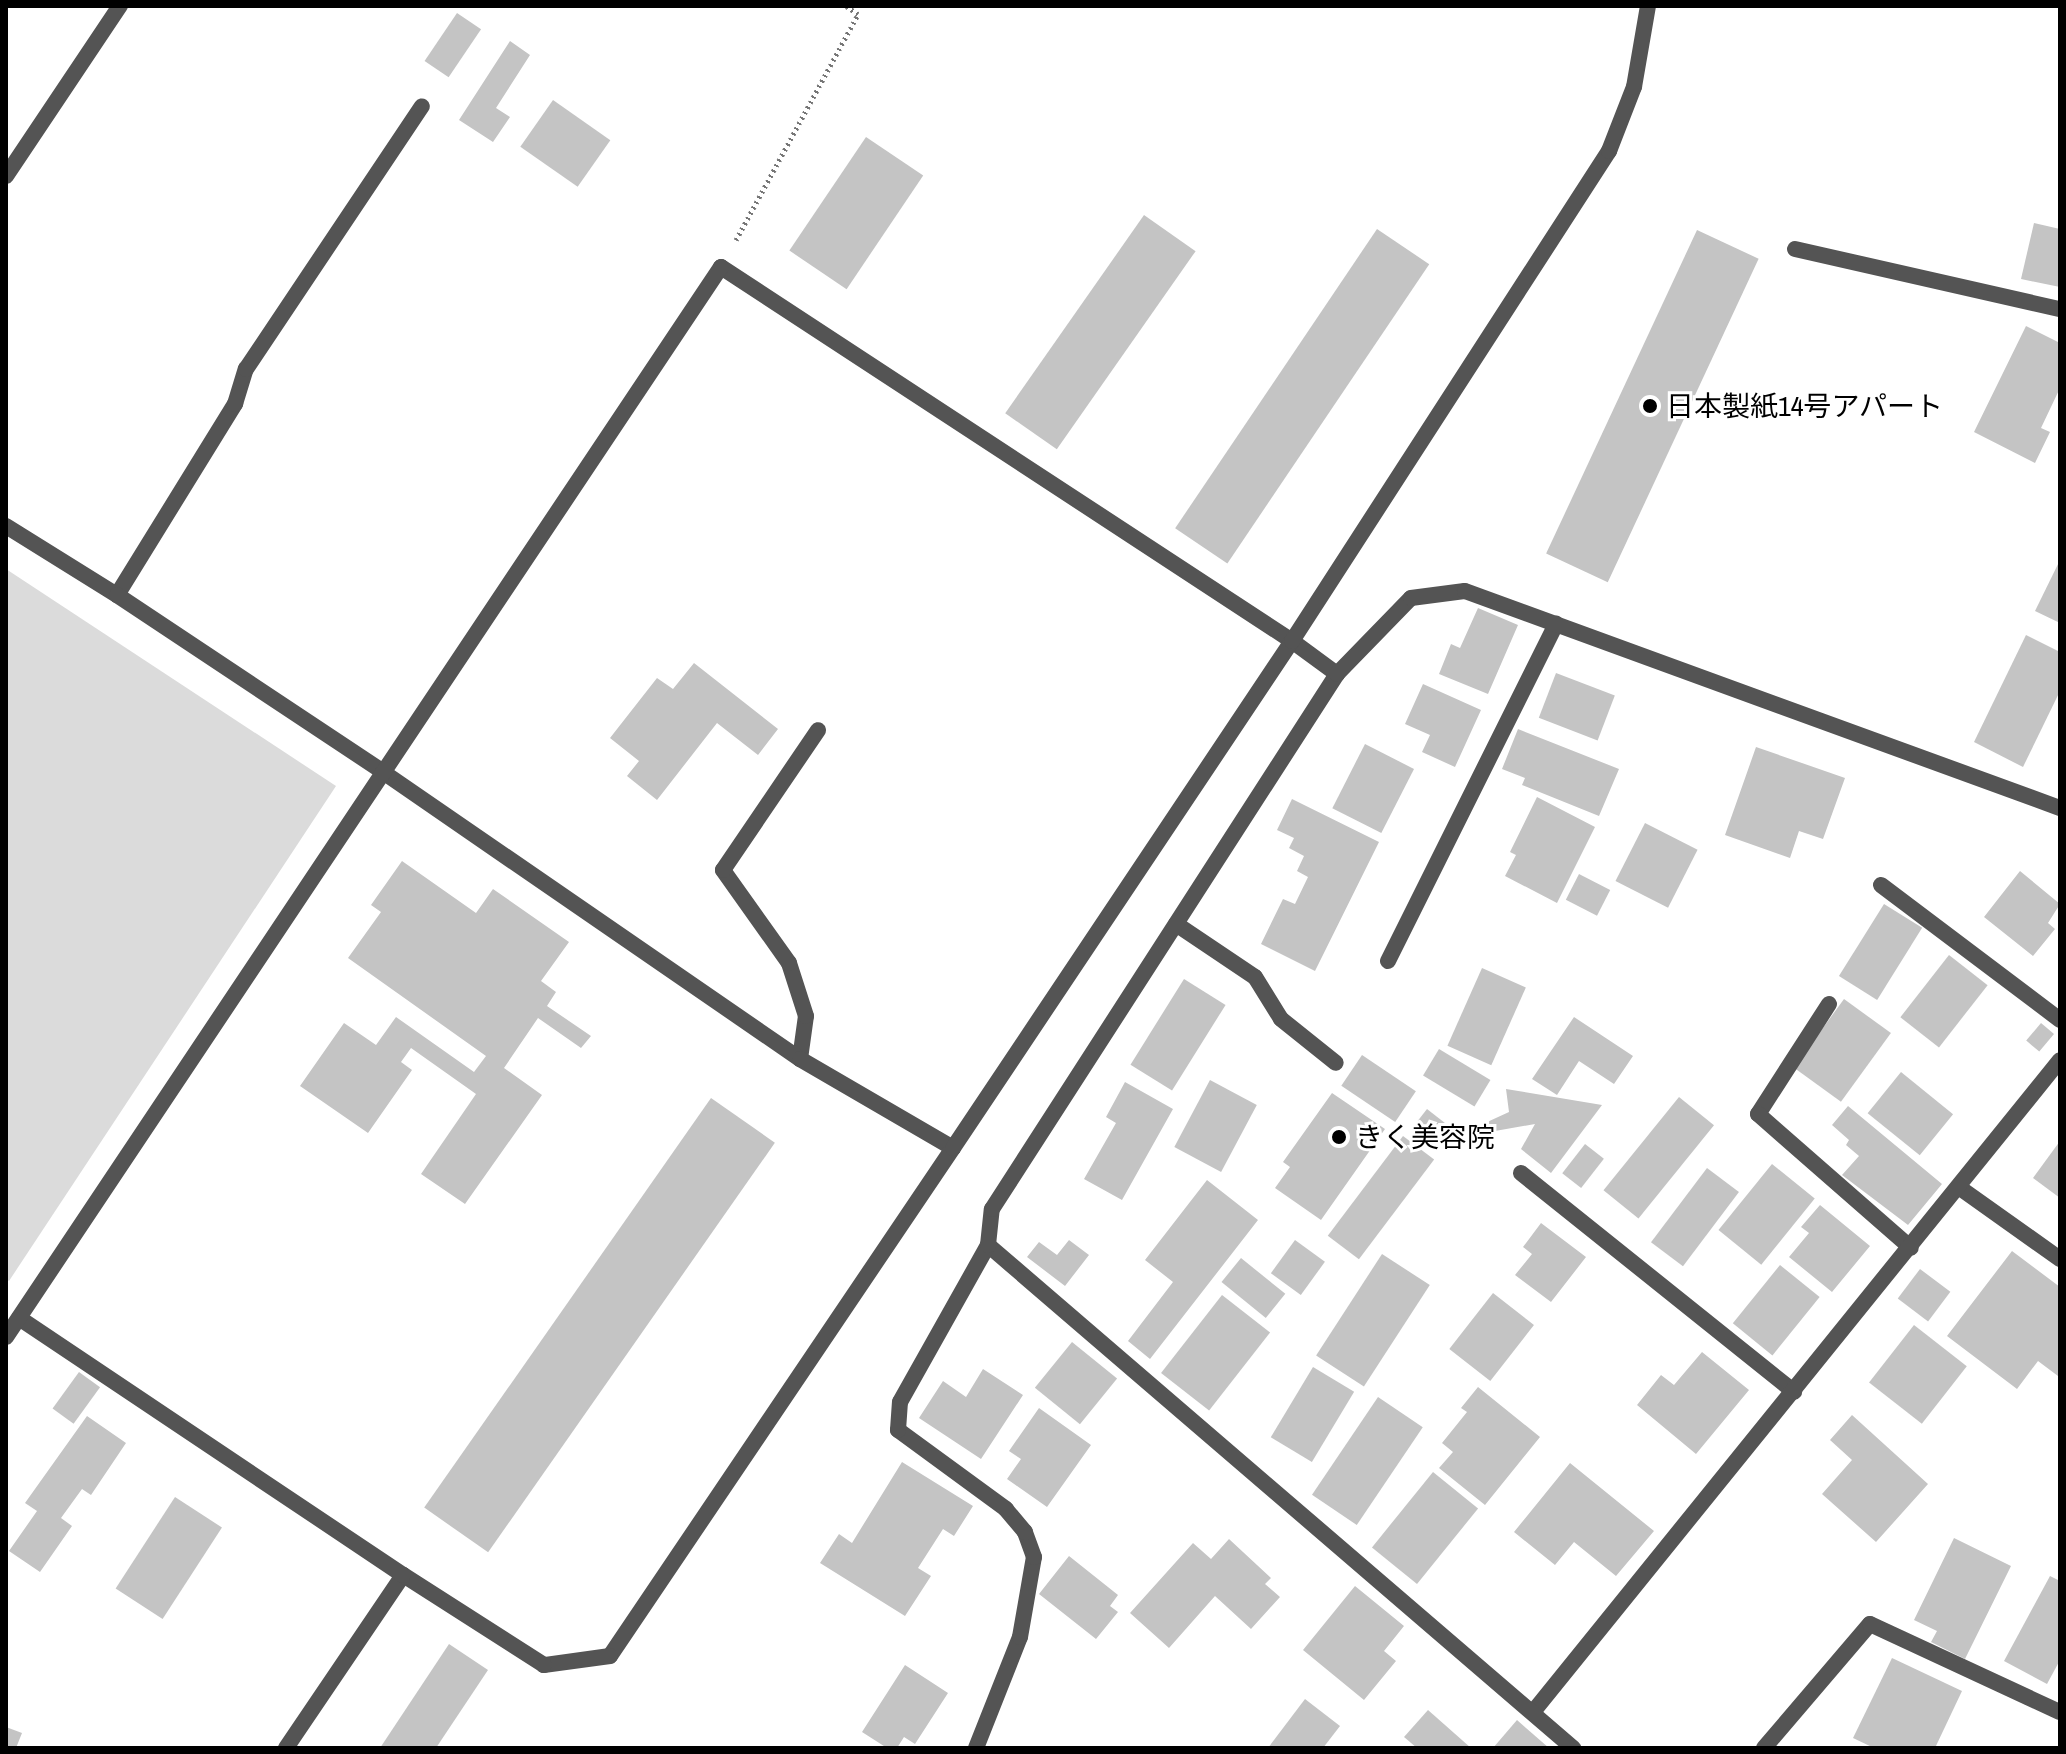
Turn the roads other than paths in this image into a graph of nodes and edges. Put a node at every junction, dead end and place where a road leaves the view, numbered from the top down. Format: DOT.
graph roads {
  1 [pos="120,6"];
  2 [pos="1648,6"];
  3 [pos="422,106"];
  4 [pos="6,176"];
  5 [pos="1795,249"];
  6 [pos="2060,309"];
  7 [pos="6,526"];
  8 [pos="117,595"];
  9 [pos="1556,624"];
  10 [pos="1292,641"];
  11 [pos="1337,674"];
  12 [pos="818,730"];
  13 [pos="383,772"];
  14 [pos="2060,808"];
  15 [pos="1881,885"];
  16 [pos="1176,924"];
  17 [pos="1388,961"];
  18 [pos="1829,1004"];
  19 [pos="2060,1020"];
  20 [pos="800,1059"];
  21 [pos="2060,1060"];
  22 [pos="1336,1063"];
  23 [pos="953,1148"];
  24 [pos="1521,1173"];
  25 [pos="1960,1188"];
  26 [pos="988,1245"];
  27 [pos="1911,1248"];
  28 [pos="2060,1259"];
  29 [pos="19,1318"];
  30 [pos="6,1337"];
  31 [pos="1794,1392"];
  32 [pos="403,1575"];
  33 [pos="1533,1712"];
  34 [pos="2060,1712"];
  35 [pos="286,1748"];
  36 [pos="976,1748"];
  37 [pos="1573,1748"];
  38 [pos="1764,1748"];
  1 -- 4 [label="street"];
  2 -- 10 [label="street"];
  3 -- 8 [label="street"];
  5 -- 6 [label="street"];
  7 -- 8 [label="street"];
  8 -- 13 [label="street"];
  9 -- 11 [label="street"];
  9 -- 14 [label="street"];
  9 -- 17 [label="street"];
  10 -- 11 [label="street"];
  10 -- 13 [label="street"];
  10 -- 23 [label="street"];
  11 -- 16 [label="street"];
  12 -- 20 [label="street"];
  13 -- 20 [label="street"];
  13 -- 29 [label="street"];
  15 -- 19 [label="street"];
  16 -- 22 [label="street"];
  16 -- 26 [label="street"];
  18 -- 27 [label="street"];
  20 -- 23 [label="street"];
  21 -- 25 [label="street"];
  23 -- 32 [label="street"];
  24 -- 31 [label="street"];
  25 -- 27 [label="street"];
  25 -- 28 [label="street"];
  26 -- 33 [label="street"];
  26 -- 36 [label="street"];
  27 -- 31 [label="street"];
  29 -- 30 [label="street"];
  29 -- 32 [label="street"];
  31 -- 33 [label="street"];
  32 -- 35 [label="street"];
  33 -- 37 [label="street"];
  34 -- 38 [label="street"];
}
